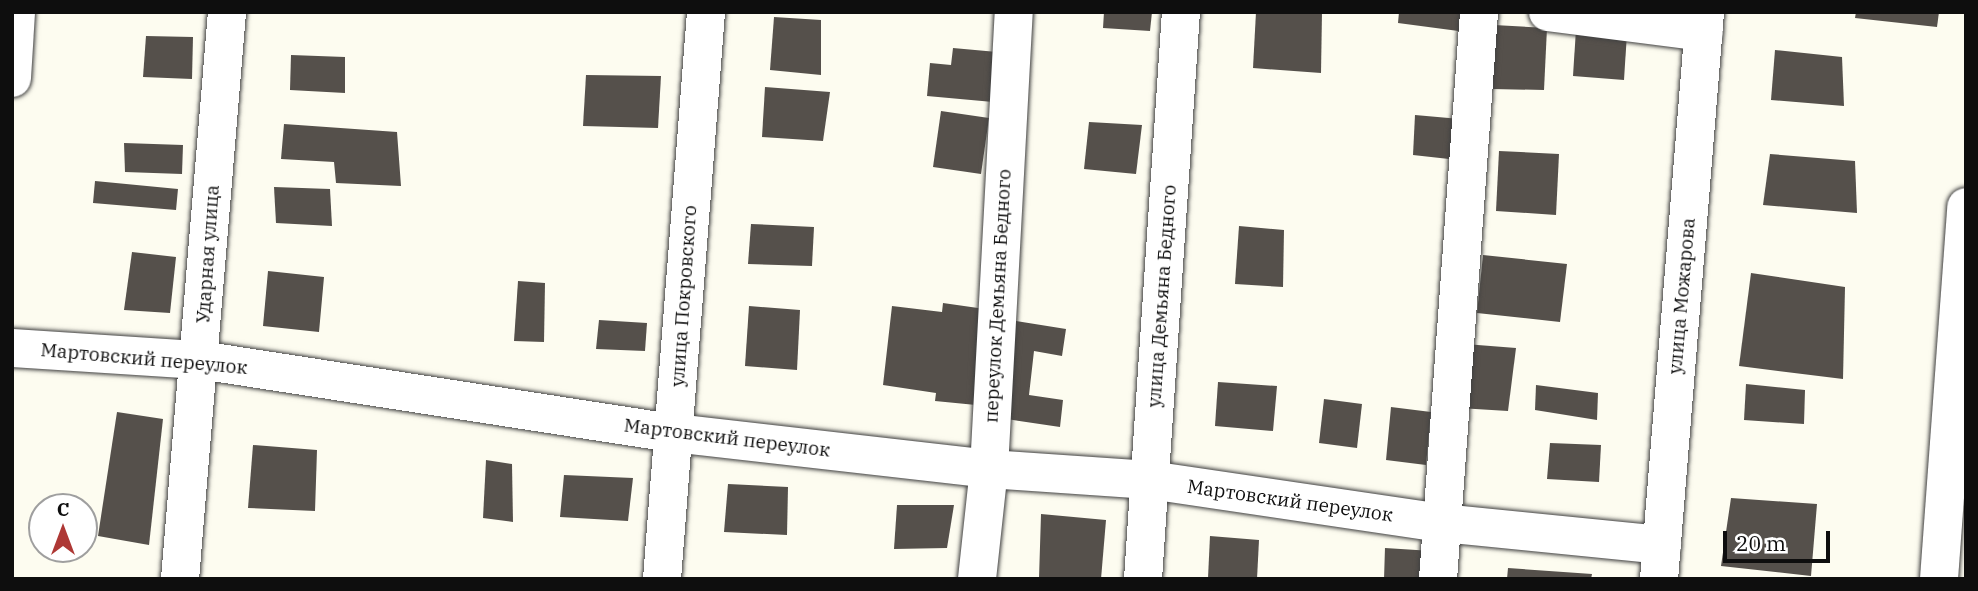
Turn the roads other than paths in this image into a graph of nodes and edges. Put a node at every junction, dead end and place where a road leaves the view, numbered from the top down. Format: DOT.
graph roads {
  1 [pos="16,12"];
  2 [pos="227,12"];
  3 [pos="706,12"];
  4 [pos="1014,12"];
  5 [pos="1181,12"];
  6 [pos="1479,12"];
  7 [pos="1548,12"];
  8 [pos="1704,22"];
  9 [pos="12,78"];
  10 [pos="1966,207"];
  11 [pos="12,348"];
  12 [pos="200,360"];
  13 [pos="674,433"];
  14 [pos="989,469"];
  15 [pos="1150,480"];
  16 [pos="1442,523"];
  17 [pos="1660,562"];
  18 [pos="180,579"];
  19 [pos="662,579"];
  20 [pos="977,579"];
  21 [pos="1143,579"];
  22 [pos="1438,579"];
  23 [pos="1939,579"];
  1 -- 9 [label="street"];
  2 -- 12 [label="street, Ударная улица"];
  3 -- 13 [label="street, улица Покровского"];
  4 -- 14 [label="street, переулок Демьяна Бедного"];
  5 -- 15 [label="street, улица Демьяна Бедного"];
  6 -- 16 [label="street"];
  7 -- 8 [label="street"];
  8 -- 17 [label="street, улица Можарова"];
  10 -- 23 [label="street"];
  11 -- 12 [label="street, Мартовский переулок"];
  12 -- 13 [label="street, Мартовский переулок"];
  12 -- 18 [label="street, Ударная улица"];
  13 -- 14 [label="street, Мартовский переулок"];
  13 -- 19 [label="street, улица Покровского"];
  14 -- 15 [label="street, Мартовский переулок"];
  14 -- 20 [label="street, переулок Демьяна Бедного"];
  15 -- 16 [label="street, Мартовский переулок"];
  15 -- 21 [label="street, улица Демьяна Бедного"];
  16 -- 17 [label="street, Мартовский переулок"];
  16 -- 22 [label="street"];
}
